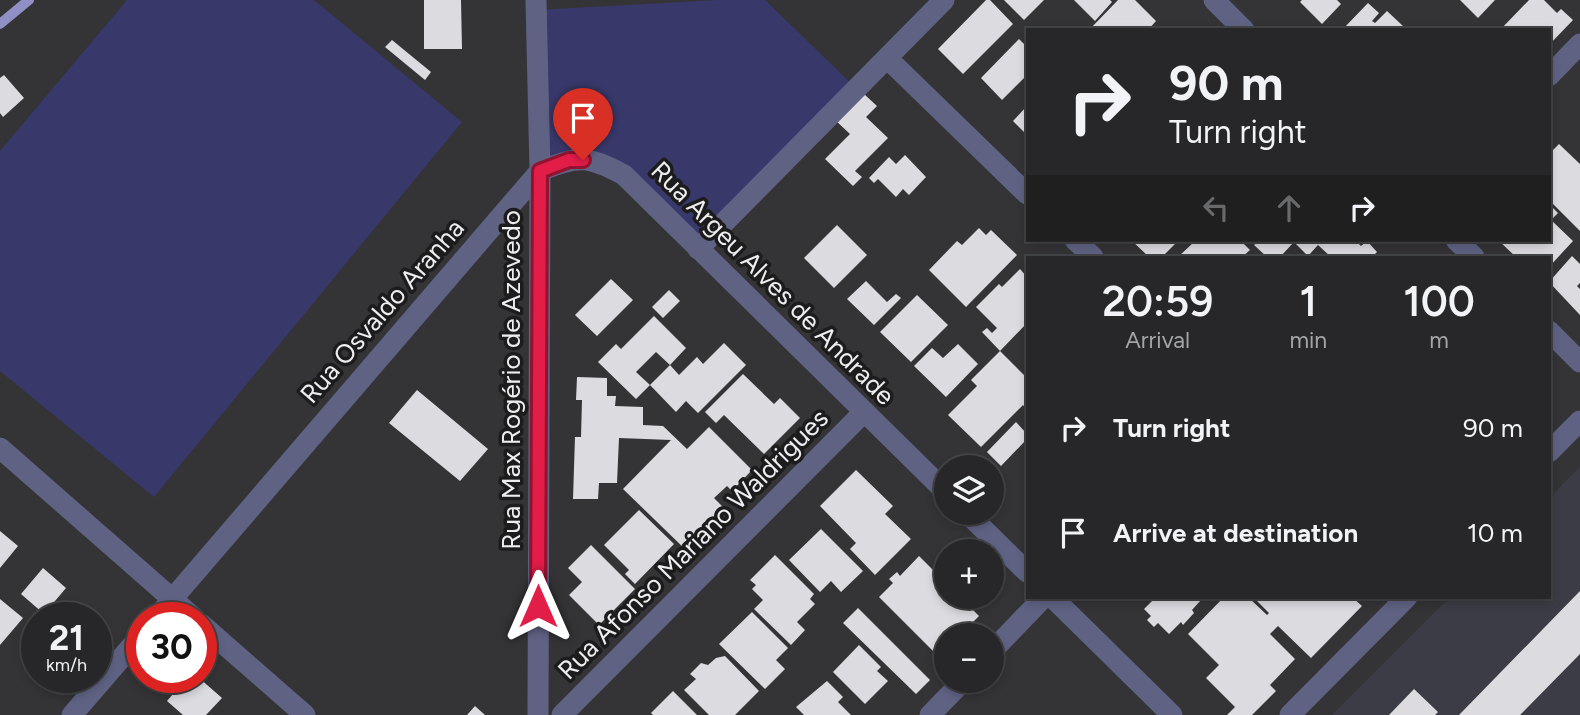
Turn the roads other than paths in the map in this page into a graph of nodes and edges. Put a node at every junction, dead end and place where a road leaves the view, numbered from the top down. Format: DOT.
graph roads {
  1 [pos="536,0"];
  2 [pos="944,0"];
  3 [pos="1214,0"];
  4 [pos="1242,28"];
  5 [pos="1580,44"];
  6 [pos="887,58"];
  7 [pos="1551,74"];
  8 [pos="540,171"];
  9 [pos="1026,193"];
  10 [pos="1077,242"];
  11 [pos="1458,242"];
  12 [pos="698,249"];
  13 [pos="1092,256"];
  14 [pos="1473,256"];
  15 [pos="1551,333"];
  16 [pos="1580,362"];
  17 [pos="864,412"];
  18 [pos="1580,421"];
  19 [pos="0,448"];
  20 [pos="1551,451"];
  21 [pos="934,480"];
  22 [pos="979,525"];
  23 [pos="1026,571"];
  24 [pos="172,599"];
  25 [pos="1042,599"];
  26 [pos="1054,599"];
  27 [pos="1405,599"];
  28 [pos="169,602"];
  29 [pos="175,602"];
  30 [pos="217,638"];
  31 [pos="1004,638"];
  32 [pos="126,653"];
  33 [pos="951,693"];
  34 [pos="72,715"];
  35 [pos="306,715"];
  36 [pos="538,715"];
  37 [pos="562,715"];
  38 [pos="930,715"];
  39 [pos="1172,715"];
  40 [pos="1290,715"];
  1 -- 8 [label="street"];
  2 -- 6 [label="street"];
  3 -- 4 [label="street"];
  5 -- 7 [label="street"];
  6 -- 9 [label="street"];
  6 -- 12 [label="street"];
  8 -- 12 [label="street, Rua Argeu Alves de Andrade"];
  8 -- 24 [label="street, Rua Osvaldo Aranha"];
  8 -- 36 [label="street, Rua Max Rogério de Azevedo"];
  10 -- 13 [label="street"];
  11 -- 14 [label="street"];
  12 -- 17 [label="street, Rua Argeu Alves de Andrade"];
  15 -- 16 [label="street"];
  17 -- 21 [label="street, Rua Argeu Alves de Andrade"];
  17 -- 37 [label="street, Rua Afonso Mariano Waldrigues"];
  18 -- 20 [label="street"];
  19 -- 24 [label="street"];
  22 -- 23 [label="street"];
  24 -- 28 [label="street, Rua Osvaldo Aranha"];
  24 -- 29 [label="street"];
  25 -- 31 [label="street"];
  26 -- 39 [label="street"];
  27 -- 40 [label="street"];
  30 -- 35 [label="street"];
  32 -- 34 [label="street"];
  33 -- 38 [label="street"];
}
